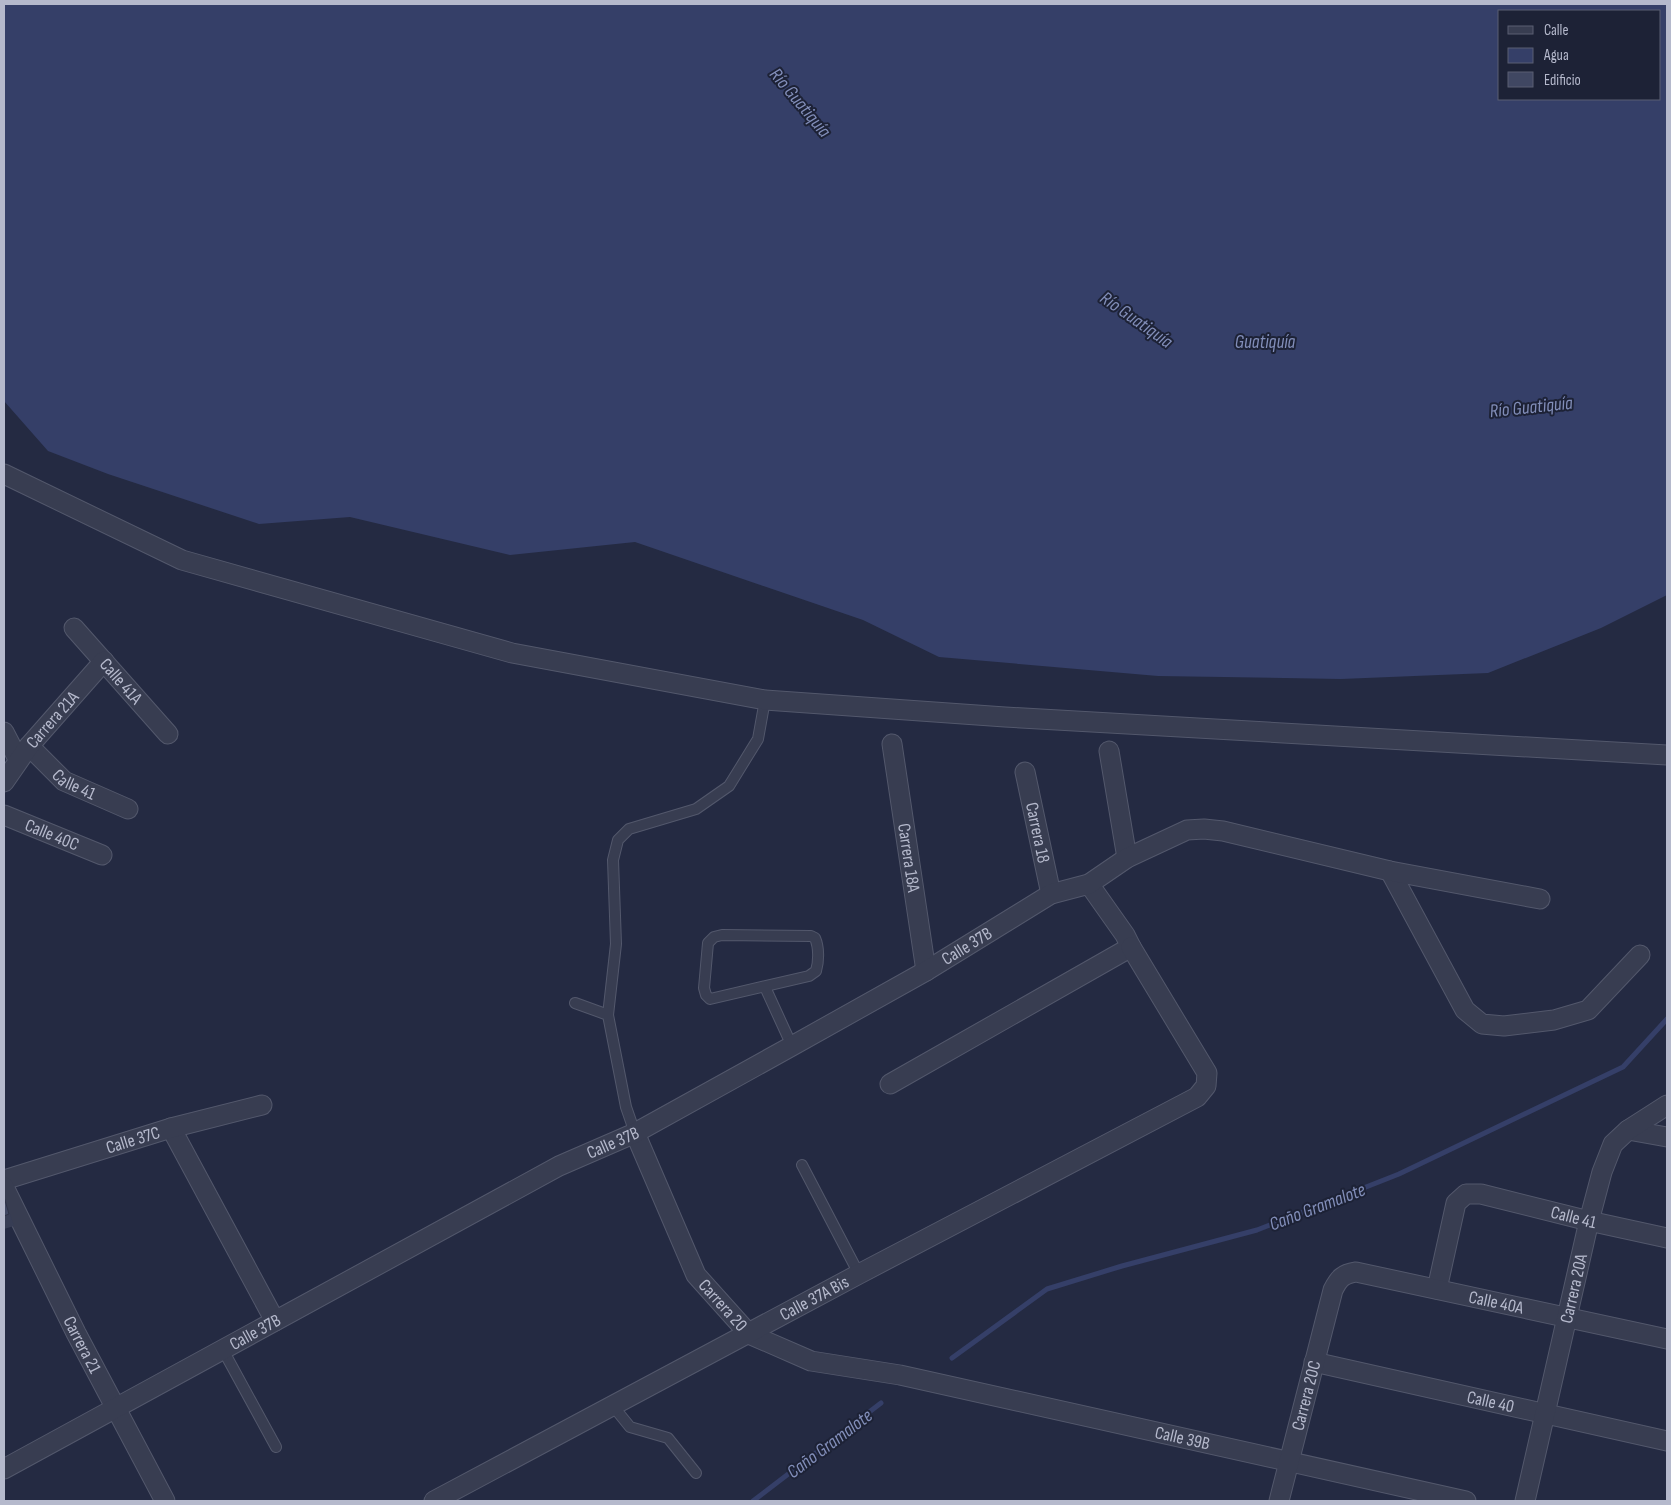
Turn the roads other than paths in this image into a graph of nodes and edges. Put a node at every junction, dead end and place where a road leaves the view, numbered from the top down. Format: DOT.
graph roads {
  1 [pos="4,474"];
  2 [pos="74,628"];
  3 [pos="104,660"];
  4 [pos="765,700"];
  5 [pos="4,732"];
  6 [pos="168,734"];
  7 [pos="892,744"];
  8 [pos="1109,751"];
  9 [pos="24,752"];
  10 [pos="1667,755"];
  11 [pos="1025,772"];
  12 [pos="4,782"];
  13 [pos="128,808"];
  14 [pos="4,815"];
  15 [pos="102,854"];
  16 [pos="1128,858"];
  17 [pos="1390,871"];
  18 [pos="1089,884"];
  19 [pos="1051,894"];
  20 [pos="1540,899"];
  21 [pos="1131,947"];
  22 [pos="1640,955"];
  23 [pos="926,971"];
  24 [pos="765,987"];
  25 [pos="575,1003"];
  26 [pos="608,1015"];
  27 [pos="792,1046"];
  28 [pos="890,1084"];
  29 [pos="262,1105"];
  30 [pos="1667,1105"];
  31 [pos="170,1128"];
  32 [pos="1628,1130"];
  33 [pos="635,1132"];
  34 [pos="1667,1137"];
  35 [pos="802,1164"];
  36 [pos="4,1180"];
  37 [pos="4,1187"];
  38 [pos="1588,1221"];
  39 [pos="1667,1238"];
  40 [pos="859,1274"];
  41 [pos="1437,1289"];
  42 [pos="1333,1290"];
  43 [pos="1567,1317"];
  44 [pos="275,1321"];
  45 [pos="749,1334"];
  46 [pos="1667,1339"];
  47 [pos="223,1350"];
  48 [pos="1314,1362"];
  49 [pos="900,1374"];
  50 [pos="613,1406"];
  51 [pos="115,1408"];
  52 [pos="1545,1414"];
  53 [pos="1667,1441"];
  54 [pos="276,1447"];
  55 [pos="1288,1462"];
  56 [pos="4,1469"];
  57 [pos="696,1473"];
  58 [pos="164,1501"];
  59 [pos="434,1501"];
  60 [pos="1279,1501"];
  61 [pos="1466,1501"];
  62 [pos="1525,1501"];
  1 -- 4 [label="street"];
  2 -- 3 [label="street, Calle 41A"];
  3 -- 6 [label="street, Calle 41A"];
  3 -- 9 [label="street, Carrera 21A"];
  4 -- 10 [label="street"];
  4 -- 26 [label="lane"];
  5 -- 9 [label="street, Calle 41"];
  7 -- 23 [label="street, Carrera 18A"];
  8 -- 16 [label="street"];
  9 -- 12 [label="street, Carrera 21A"];
  9 -- 13 [label="street, Calle 41"];
  11 -- 19 [label="street, Carrera 18"];
  14 -- 15 [label="street, Calle 40C"];
  16 -- 17 [label="street, Calle 37B"];
  16 -- 18 [label="street, Calle 37B"];
  17 -- 20 [label="street, Calle 37B"];
  17 -- 22 [label="street"];
  18 -- 19 [label="street, Calle 37B"];
  18 -- 21 [label="street"];
  19 -- 23 [label="street, Calle 37B"];
  21 -- 28 [label="street"];
  21 -- 40 [label="street, Calle 37A Bis"];
  23 -- 27 [label="street, Calle 37B"];
  24 -- 24 [label="lane"];
  24 -- 27 [label="lane"];
  25 -- 26 [label="lane"];
  26 -- 33 [label="lane"];
  27 -- 33 [label="street, Calle 37B"];
  29 -- 31 [label="street, Calle 37C"];
  30 -- 32 [label="street, Carrera 20A"];
  31 -- 36 [label="street, Calle 37C"];
  31 -- 44 [label="street"];
  32 -- 34 [label="street"];
  32 -- 38 [label="street, Carrera 20A"];
  33 -- 44 [label="street, Calle 37B"];
  33 -- 45 [label="street, Carrera 20"];
  35 -- 40 [label="lane"];
  37 -- 51 [label="street, Carrera 21"];
  38 -- 39 [label="street, Calle 41"];
  38 -- 41 [label="street, Calle 41"];
  38 -- 43 [label="street, Carrera 20A"];
  40 -- 45 [label="street, Calle 37A Bis"];
  41 -- 42 [label="street, Calle 40A"];
  41 -- 43 [label="street, Calle 40A"];
  42 -- 48 [label="street, Carrera 20C"];
  43 -- 46 [label="street, Calle 40A"];
  43 -- 52 [label="street, Carrera 20A"];
  44 -- 47 [label="street, Calle 37B"];
  45 -- 49 [label="street, Carrera 20"];
  45 -- 50 [label="street, Calle 37A Bis"];
  47 -- 51 [label="street, Calle 37B"];
  47 -- 54 [label="lane"];
  48 -- 52 [label="street, Calle 40"];
  48 -- 55 [label="street, Carrera 20C"];
  49 -- 55 [label="street, Calle 39B"];
  50 -- 57 [label="lane"];
  50 -- 59 [label="street, Calle 37A Bis"];
  51 -- 56 [label="street, Calle 37B"];
  51 -- 58 [label="street, Carrera 21"];
  52 -- 53 [label="street, Calle 40"];
  52 -- 62 [label="street, Carrera 20A"];
  55 -- 60 [label="street, Carrera 20C"];
  55 -- 61 [label="street, Calle 39B"];
}
